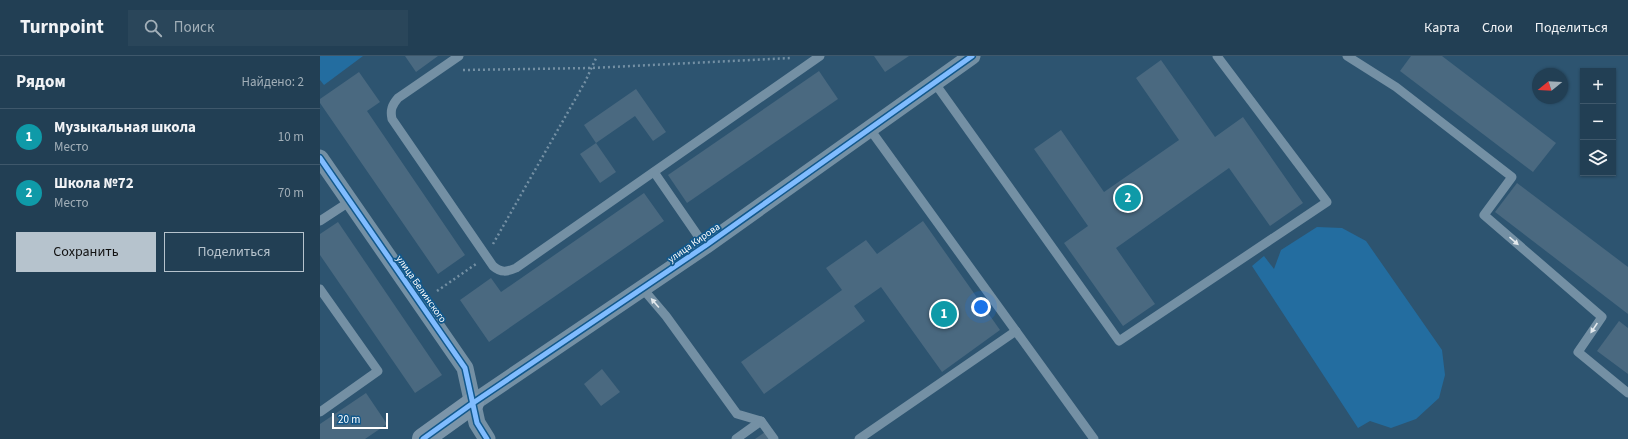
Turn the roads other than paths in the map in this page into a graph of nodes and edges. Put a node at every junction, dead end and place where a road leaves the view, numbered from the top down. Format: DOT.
graph roads {
  1 [pos="459,56"];
  2 [pos="972,56"];
  3 [pos="1217,56"];
  4 [pos="1346,56"];
  5 [pos="819,57"];
  6 [pos="934,82"];
  7 [pos="869,128"];
  8 [pos="320,158"];
  9 [pos="654,172"];
  10 [pos="349,202"];
  11 [pos="320,221"];
  12 [pos="705,246"];
  13 [pos="320,289"];
  14 [pos="643,289"];
  15 [pos="1016,331"];
  16 [pos="1628,393"];
  17 [pos="473,403"];
  18 [pos="320,412"];
  19 [pos="761,421"];
  20 [pos="423,439"];
  21 [pos="487,439"];
  22 [pos="736,439"];
  23 [pos="774,439"];
  24 [pos="859,439"];
  25 [pos="1094,439"];
  1 -- 9 [label="lane"];
  2 -- 6 [label="street, улица Кирова"];
  3 -- 6 [label="lane"];
  4 -- 16 [label="lane, one-way"];
  5 -- 9 [label="lane"];
  6 -- 7 [label="street, улица Кирова"];
  7 -- 12 [label="street, улица Кирова"];
  7 -- 15 [label="lane"];
  8 -- 10 [label="street, улица Белинского"];
  9 -- 12 [label="lane"];
  10 -- 11 [label="lane"];
  10 -- 17 [label="street, улица Белинского"];
  12 -- 14 [label="street, улица Кирова"];
  13 -- 18 [label="lane"];
  14 -- 17 [label="street, улица Кирова"];
  19 -- 14 [label="lane, one-way"];
  15 -- 24 [label="lane"];
  15 -- 25 [label="lane"];
  17 -- 20 [label="street, улица Кирова"];
  17 -- 21 [label="street, улица Белинского"];
  19 -- 22 [label="lane"];
  19 -- 23 [label="lane"];
}
